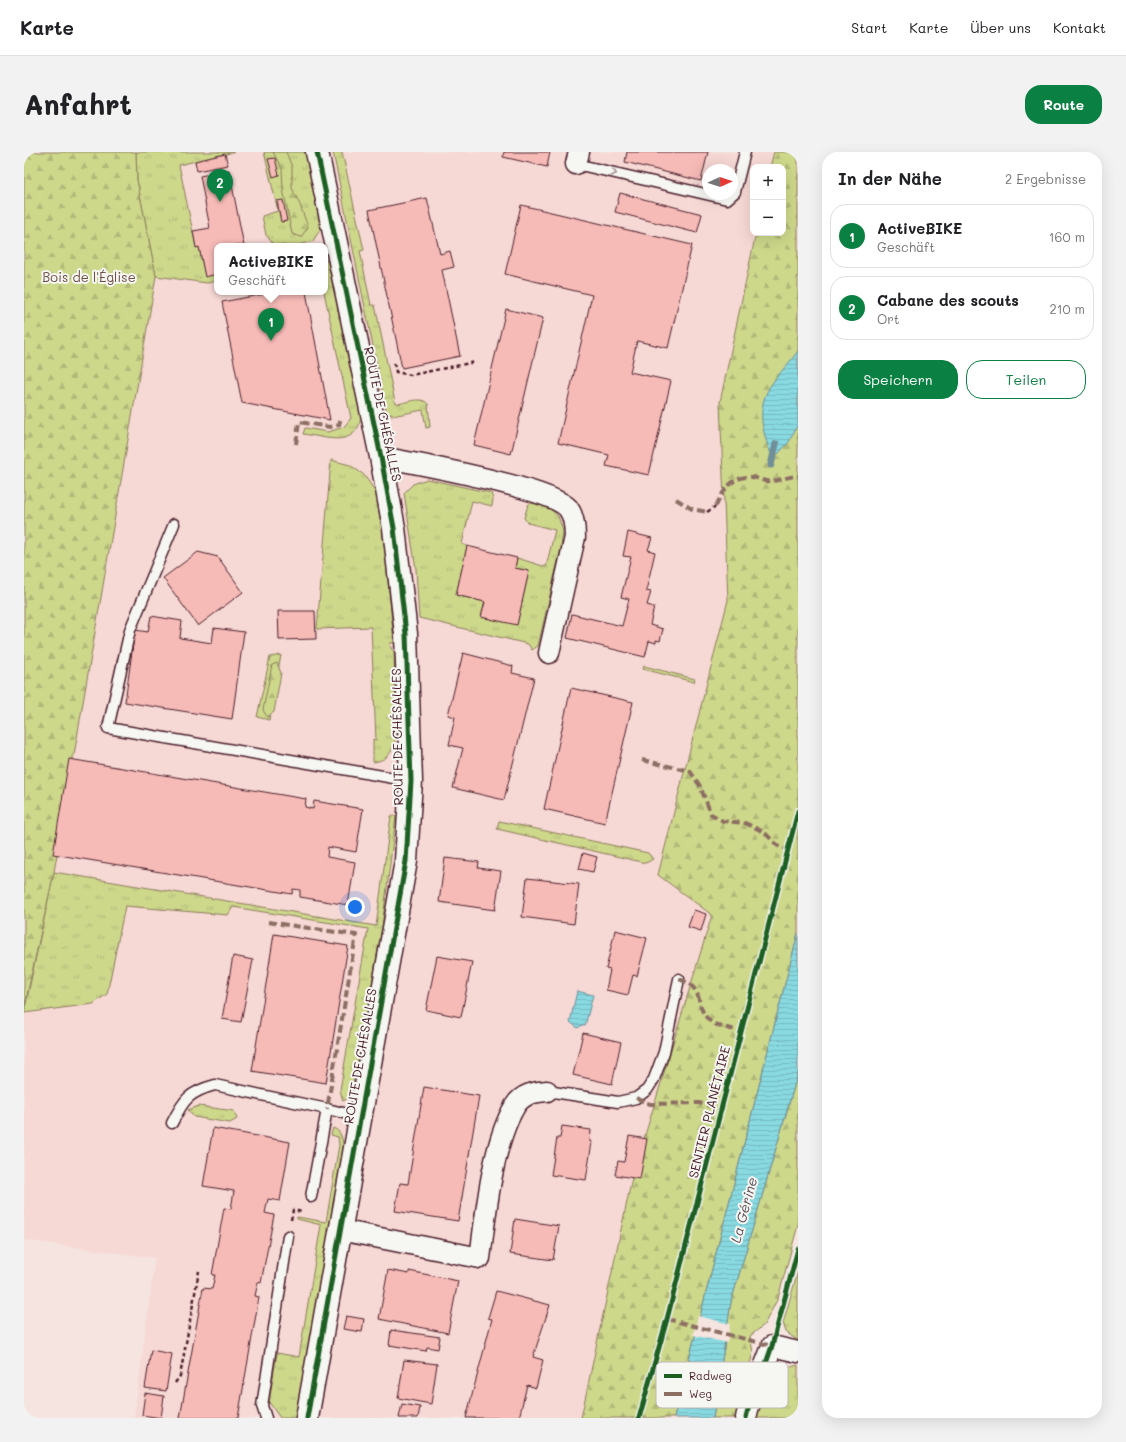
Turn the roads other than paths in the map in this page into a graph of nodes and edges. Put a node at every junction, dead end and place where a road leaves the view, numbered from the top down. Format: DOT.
graph roads {
  1 [pos="317,152"];
  2 [pos="745,152"];
  3 [pos="577,158"];
  4 [pos="381,457"];
  5 [pos="174,524"];
  6 [pos="549,653"];
  7 [pos="411,781"];
  8 [pos="679,979"];
  9 [pos="547,1091"];
  10 [pos="327,1109"];
  11 [pos="360,1117"];
  12 [pos="172,1122"];
  13 [pos="311,1197"];
  14 [pos="340,1230"];
  15 [pos="288,1236"];
  16 [pos="798,1352"];
  17 [pos="766,1362"];
  18 [pos="748,1408"];
  19 [pos="266,1418"];
  20 [pos="307,1418"];
  21 [pos="746,1418"];
  1 -- 4 [label="street, ROUTE DE CHÉSALLES"];
  3 -- 2 [label="lane, one-way"];
  4 -- 6 [label="street, ROUTE DE CHÉSALLES"];
  4 -- 7 [label="street, ROUTE DE CHÉSALLES"];
  5 -- 7 [label="lane"];
  7 -- 11 [label="street, ROUTE DE CHÉSALLES"];
  8 -- 9 [label="lane"];
  9 -- 14 [label="street"];
  10 -- 11 [label="lane"];
  10 -- 12 [label="lane"];
  10 -- 13 [label="lane"];
  11 -- 14 [label="street, ROUTE DE CHÉSALLES"];
  14 -- 20 [label="street, ROUTE DE CHÉSALLES"];
  15 -- 19 [label="lane"];
  16 -- 17 [label="street"];
  18 -- 21 [label="street"];
}
